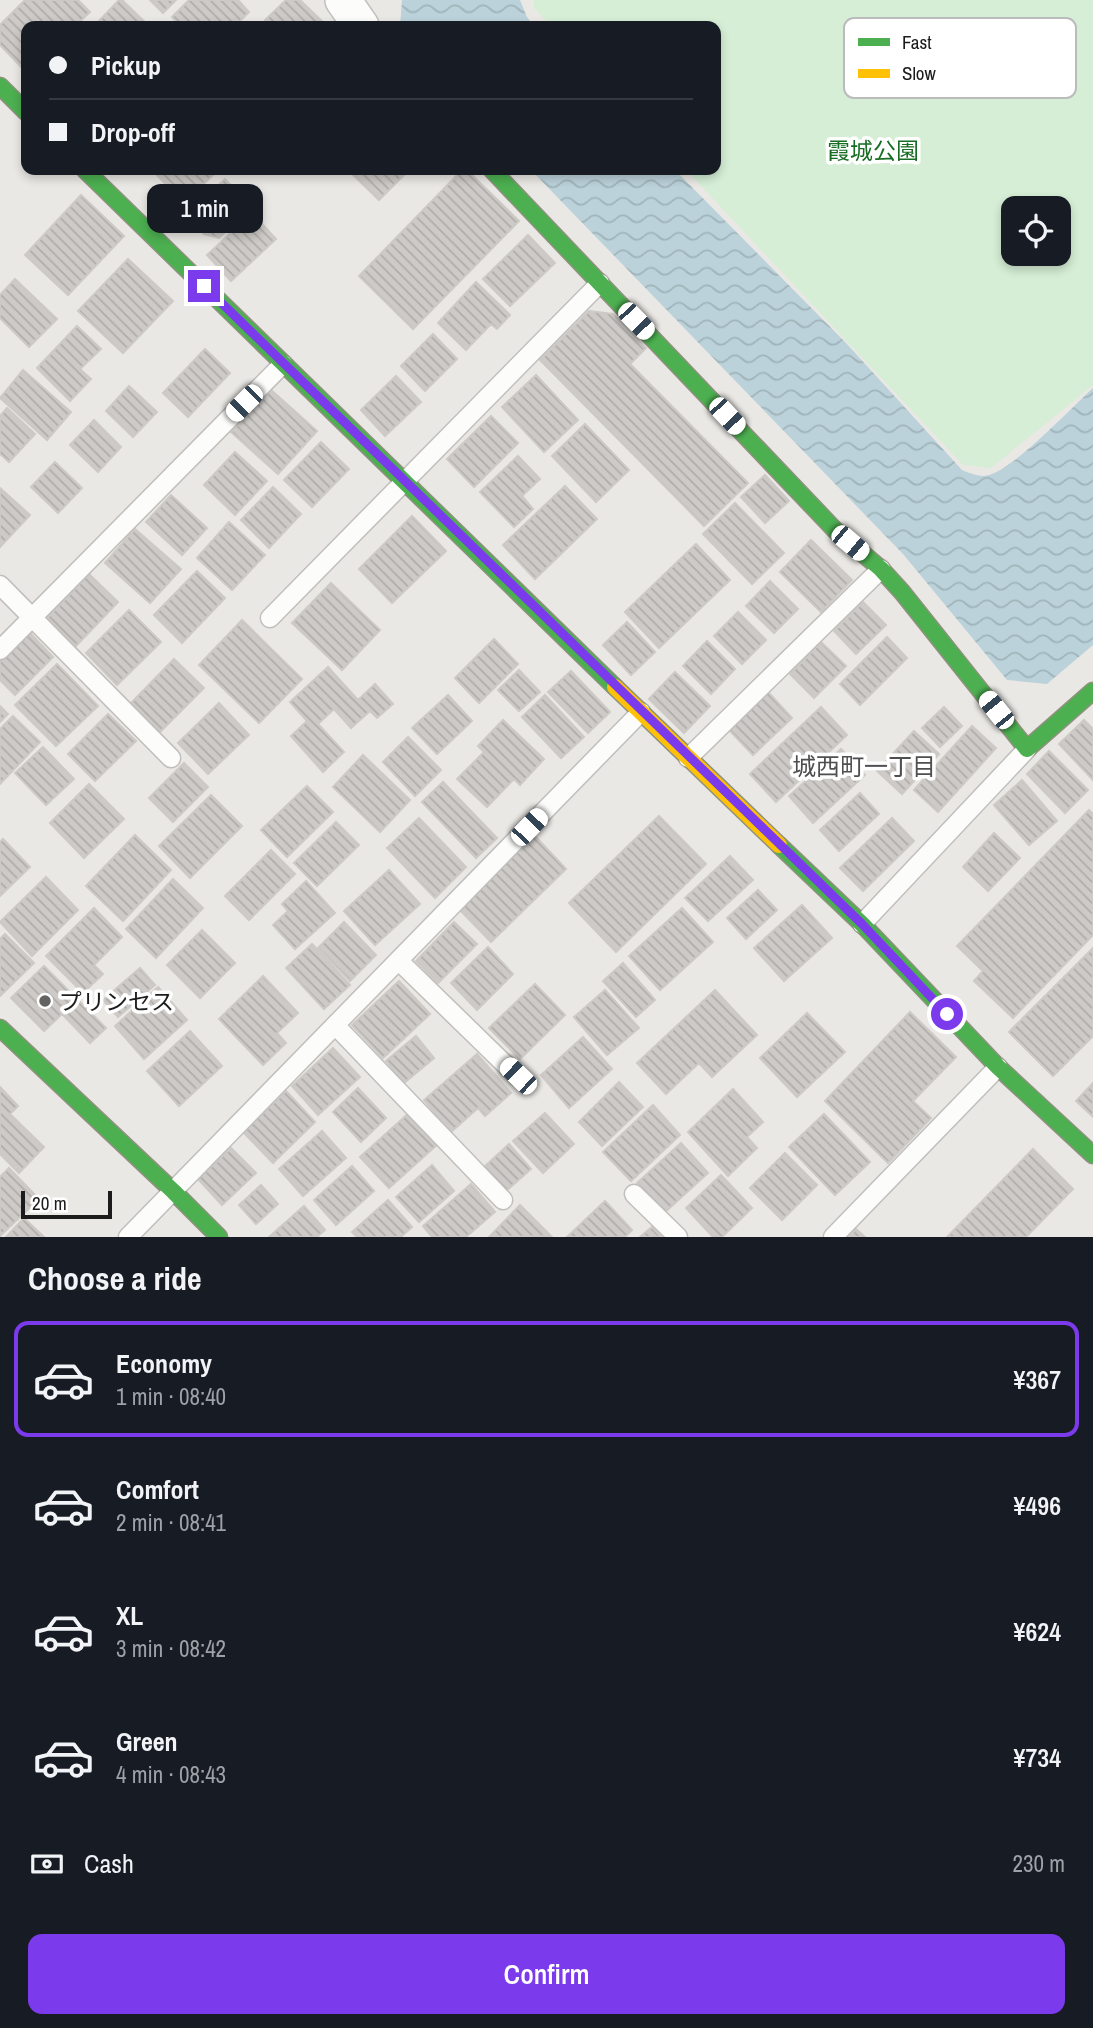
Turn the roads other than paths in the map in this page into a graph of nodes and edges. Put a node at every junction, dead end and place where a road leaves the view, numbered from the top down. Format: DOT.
graph roads {
  1 [pos="344,0"];
  2 [pos="358,21"];
  3 [pos="0,86"];
  4 [pos="21,107"];
  5 [pos="90,175"];
  6 [pos="497,175"];
  7 [pos="600,283"];
  8 [pos="283,364"];
  9 [pos="406,481"];
  10 [pos="881,569"];
  11 [pos="0,585"];
  12 [pos="33,617"];
  13 [pos="270,618"];
  14 [pos="0,650"];
  15 [pos="1093,691"];
  16 [pos="641,712"];
  17 [pos="1027,749"];
  18 [pos="171,758"];
  19 [pos="688,758"];
  20 [pos="862,924"];
  21 [pos="398,961"];
  22 [pos="335,1025"];
  23 [pos="0,1028"];
  24 [pos="998,1067"];
  25 [pos="518,1076"];
  26 [pos="1093,1155"];
  27 [pos="173,1191"];
  28 [pos="634,1194"];
  29 [pos="503,1200"];
  30 [pos="128,1237"];
  31 [pos="219,1237"];
  32 [pos="678,1237"];
  33 [pos="833,1237"];
  1 -- 2 [label="street"];
  3 -- 4 [label="street"];
  5 -- 8 [label="street"];
  6 -- 7 [label="street"];
  7 -- 9 [label="lane"];
  7 -- 10 [label="street"];
  8 -- 9 [label="street"];
  8 -- 12 [label="lane"];
  9 -- 13 [label="lane"];
  9 -- 16 [label="street"];
  10 -- 17 [label="street"];
  10 -- 19 [label="lane"];
  11 -- 12 [label="lane"];
  12 -- 14 [label="lane"];
  12 -- 18 [label="lane"];
  15 -- 17 [label="street"];
  16 -- 19 [label="street"];
  16 -- 21 [label="lane"];
  17 -- 20 [label="lane"];
  19 -- 20 [label="street"];
  20 -- 24 [label="street"];
  21 -- 22 [label="lane"];
  21 -- 25 [label="lane"];
  22 -- 27 [label="lane"];
  22 -- 29 [label="lane"];
  23 -- 27 [label="street"];
  24 -- 26 [label="street"];
  24 -- 33 [label="lane"];
  27 -- 30 [label="lane"];
  27 -- 31 [label="street"];
  28 -- 32 [label="lane"];
}
